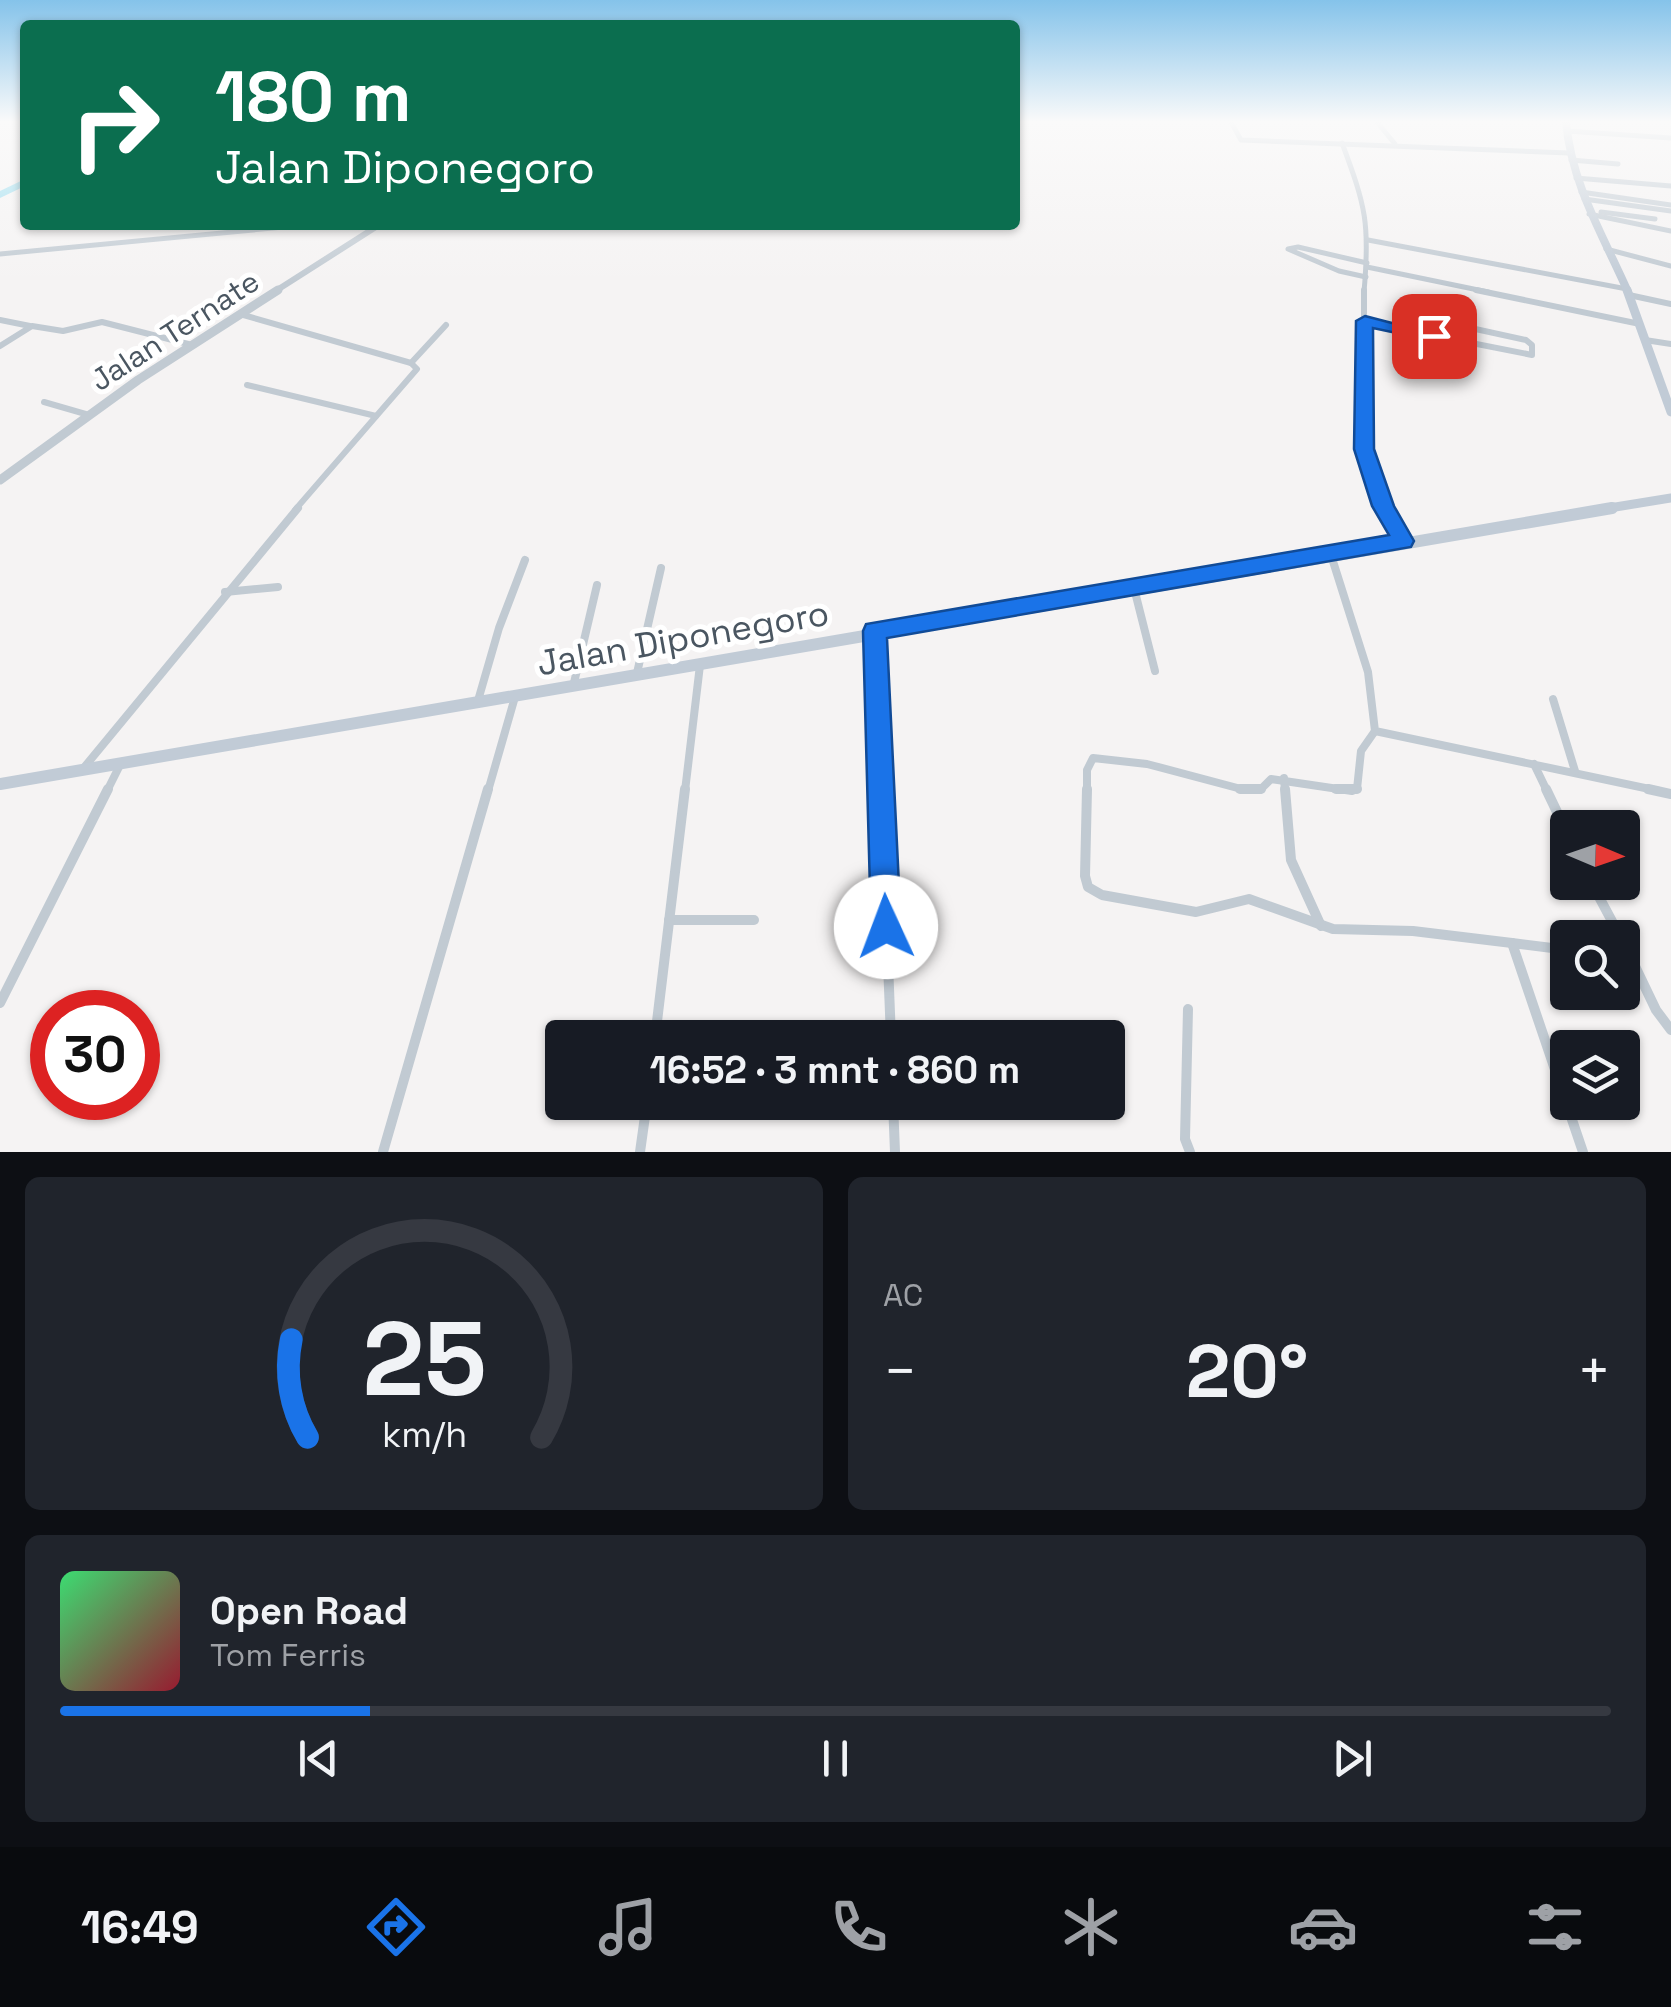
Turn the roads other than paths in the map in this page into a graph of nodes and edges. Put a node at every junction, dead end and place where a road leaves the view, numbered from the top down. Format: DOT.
graph roads {
  1 [pos="1354,176"];
  2 [pos="1576,178"];
  3 [pos="1662,185"];
  4 [pos="1671,186"];
  5 [pos="1585,204"];
  6 [pos="1671,204"];
  7 [pos="1655,219"];
  8 [pos="231,230"];
  9 [pos="371,230"];
  10 [pos="1671,231"];
  11 [pos="1368,240"];
  12 [pos="1606,249"];
  13 [pos="0,254"];
  14 [pos="1671,266"];
  15 [pos="1366,269"];
  16 [pos="1628,292"];
  17 [pos="1671,304"];
  18 [pos="240,314"];
  19 [pos="0,320"];
  20 [pos="1365,321"];
  21 [pos="1640,324"];
  22 [pos="446,325"];
  23 [pos="32,326"];
  24 [pos="1406,330"];
  25 [pos="1646,340"];
  26 [pos="1671,344"];
  27 [pos="192,345"];
  28 [pos="0,346"];
  29 [pos="410,362"];
  30 [pos="247,385"];
  31 [pos="44,402"];
  32 [pos="1671,412"];
  33 [pos="90,415"];
  34 [pos="376,416"];
  35 [pos="0,480"];
  36 [pos="1671,498"];
  37 [pos="1403,541"];
  38 [pos="1330,552"];
  39 [pos="525,560"];
  40 [pos="662,568"];
  41 [pos="597,585"];
  42 [pos="1134,586"];
  43 [pos="278,588"];
  44 [pos="225,592"];
  45 [pos="875,631"];
  46 [pos="700,664"];
  47 [pos="1155,671"];
  48 [pos="637,673"];
  49 [pos="574,687"];
  50 [pos="515,697"];
  51 [pos="1552,700"];
  52 [pos="477,704"];
  53 [pos="1374,731"];
  54 [pos="121,763"];
  55 [pos="1534,764"];
  56 [pos="82,770"];
  57 [pos="1575,770"];
  58 [pos="1284,778"];
  59 [pos="0,784"];
  60 [pos="1671,794"];
  61 [pos="1556,810"];
  62 [pos="669,920"];
  63 [pos="754,920"];
  64 [pos="1322,926"];
  65 [pos="1512,943"];
  66 [pos="1550,948"];
  67 [pos="1640,981"];
  68 [pos="0,1003"];
  69 [pos="1188,1009"];
  70 [pos="657,1020"];
  71 [pos="890,1020"];
  72 [pos="1671,1030"];
  73 [pos="644,1120"];
  74 [pos="894,1120"];
  75 [pos="383,1152"];
  76 [pos="640,1152"];
  77 [pos="895,1152"];
  78 [pos="1190,1152"];
  79 [pos="1583,1152"];
  1 -- 11 [label="street"];
  2 -- 3 [label="street"];
  2 -- 5 [label="main road"];
  3 -- 4 [label="street"];
  3 -- 6 [label="street"];
  5 -- 6 [label="street"];
  5 -- 7 [label="street"];
  5 -- 10 [label="street"];
  5 -- 12 [label="main road"];
  8 -- 13 [label="street"];
  9 -- 18 [label="street, Jalan Ternate"];
  11 -- 15 [label="street"];
  11 -- 16 [label="street"];
  12 -- 14 [label="street"];
  12 -- 16 [label="main road"];
  15 -- 15 [label="street"];
  15 -- 20 [label="street"];
  15 -- 21 [label="street"];
  16 -- 17 [label="street"];
  16 -- 21 [label="main road"];
  18 -- 27 [label="street, Jalan Ternate"];
  18 -- 29 [label="street"];
  19 -- 23 [label="street"];
  20 -- 24 [label="street"];
  20 -- 37 [label="street"];
  21 -- 25 [label="main road"];
  22 -- 29 [label="street"];
  23 -- 27 [label="street"];
  23 -- 28 [label="street"];
  24 -- 24 [label="street"];
  25 -- 26 [label="street"];
  25 -- 32 [label="main road"];
  27 -- 33 [label="street, Jalan Ternate"];
  29 -- 34 [label="street"];
  30 -- 34 [label="street"];
  31 -- 33 [label="street"];
  33 -- 35 [label="street, Jalan Ternate"];
  34 -- 44 [label="street"];
  36 -- 37 [label="main road, Jalan Diponegoro"];
  37 -- 38 [label="main road, Jalan Diponegoro"];
  38 -- 42 [label="main road, Jalan Diponegoro"];
  38 -- 53 [label="street"];
  39 -- 52 [label="street"];
  40 -- 48 [label="street"];
  41 -- 49 [label="street"];
  42 -- 45 [label="main road, Jalan Diponegoro"];
  42 -- 47 [label="street"];
  43 -- 44 [label="street"];
  44 -- 56 [label="street"];
  45 -- 46 [label="main road, Jalan Diponegoro"];
  45 -- 71 [label="street"];
  46 -- 48 [label="main road, Jalan Diponegoro"];
  46 -- 62 [label="street"];
  48 -- 49 [label="main road, Jalan Diponegoro"];
  49 -- 50 [label="main road, Jalan Diponegoro"];
  50 -- 52 [label="main road, Jalan Diponegoro"];
  50 -- 75 [label="street"];
  51 -- 57 [label="street"];
  52 -- 54 [label="main road, Jalan Diponegoro"];
  53 -- 55 [label="street"];
  53 -- 58 [label="street"];
  54 -- 56 [label="main road, Jalan Diponegoro"];
  54 -- 68 [label="street"];
  55 -- 57 [label="street"];
  55 -- 61 [label="street"];
  56 -- 59 [label="main road, Jalan Diponegoro"];
  57 -- 60 [label="street"];
  58 -- 64 [label="street"];
  58 -- 64 [label="street"];
  62 -- 63 [label="street"];
  62 -- 70 [label="street"];
  64 -- 65 [label="street"];
  65 -- 66 [label="street"];
  65 -- 79 [label="street"];
  67 -- 72 [label="street"];
  69 -- 78 [label="street"];
  73 -- 76 [label="street"];
  74 -- 77 [label="street"];
}
